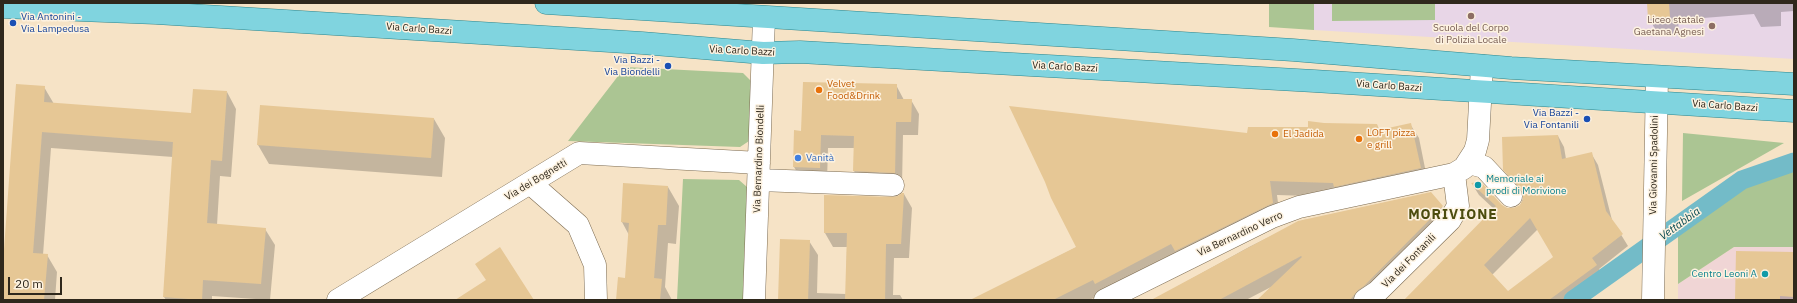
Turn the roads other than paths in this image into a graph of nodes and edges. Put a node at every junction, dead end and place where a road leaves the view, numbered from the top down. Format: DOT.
graph roads {
  1 [pos="546,3"];
  2 [pos="3,7"];
  3 [pos="764,18"];
  4 [pos="763,53"];
  5 [pos="1482,66"];
  6 [pos="1657,77"];
  7 [pos="1794,84"];
  8 [pos="1481,91"];
  9 [pos="1656,102"];
  10 [pos="1794,111"];
  11 [pos="1461,168"];
  12 [pos="759,171"];
  13 [pos="530,183"];
  14 [pos="893,185"];
  15 [pos="1512,196"];
  16 [pos="338,300"];
  17 [pos="596,300"];
  18 [pos="754,300"];
  19 [pos="1105,300"];
  20 [pos="1365,300"];
  21 [pos="1653,300"];
  1 -- 3 [label="main road"];
  2 -- 4 [label="main road, Via Carlo Bazzi"];
  3 -- 4 [label="street, Via Bernardino Biondelli"];
  3 -- 5 [label="main road"];
  4 -- 8 [label="main road, Via Carlo Bazzi"];
  4 -- 12 [label="street, Via Bernardino Biondelli"];
  5 -- 6 [label="main road"];
  5 -- 8 [label="street"];
  6 -- 7 [label="main road"];
  6 -- 9 [label="street"];
  8 -- 9 [label="main road, Via Carlo Bazzi"];
  8 -- 11 [label="street"];
  9 -- 10 [label="main road, Via Carlo Bazzi"];
  9 -- 21 [label="street, Via Giovanni Spadolini"];
  11 -- 15 [label="street"];
  11 -- 19 [label="street, Via Bernardino Verro"];
  11 -- 20 [label="street, Via dei Fontanili"];
  12 -- 13 [label="street, Via dei Bognetti"];
  12 -- 14 [label="street, Via dei Bognetti"];
  12 -- 18 [label="street, Via Bernardino Biondelli"];
  13 -- 16 [label="street, Via dei Bognetti"];
  13 -- 17 [label="street"];
}
